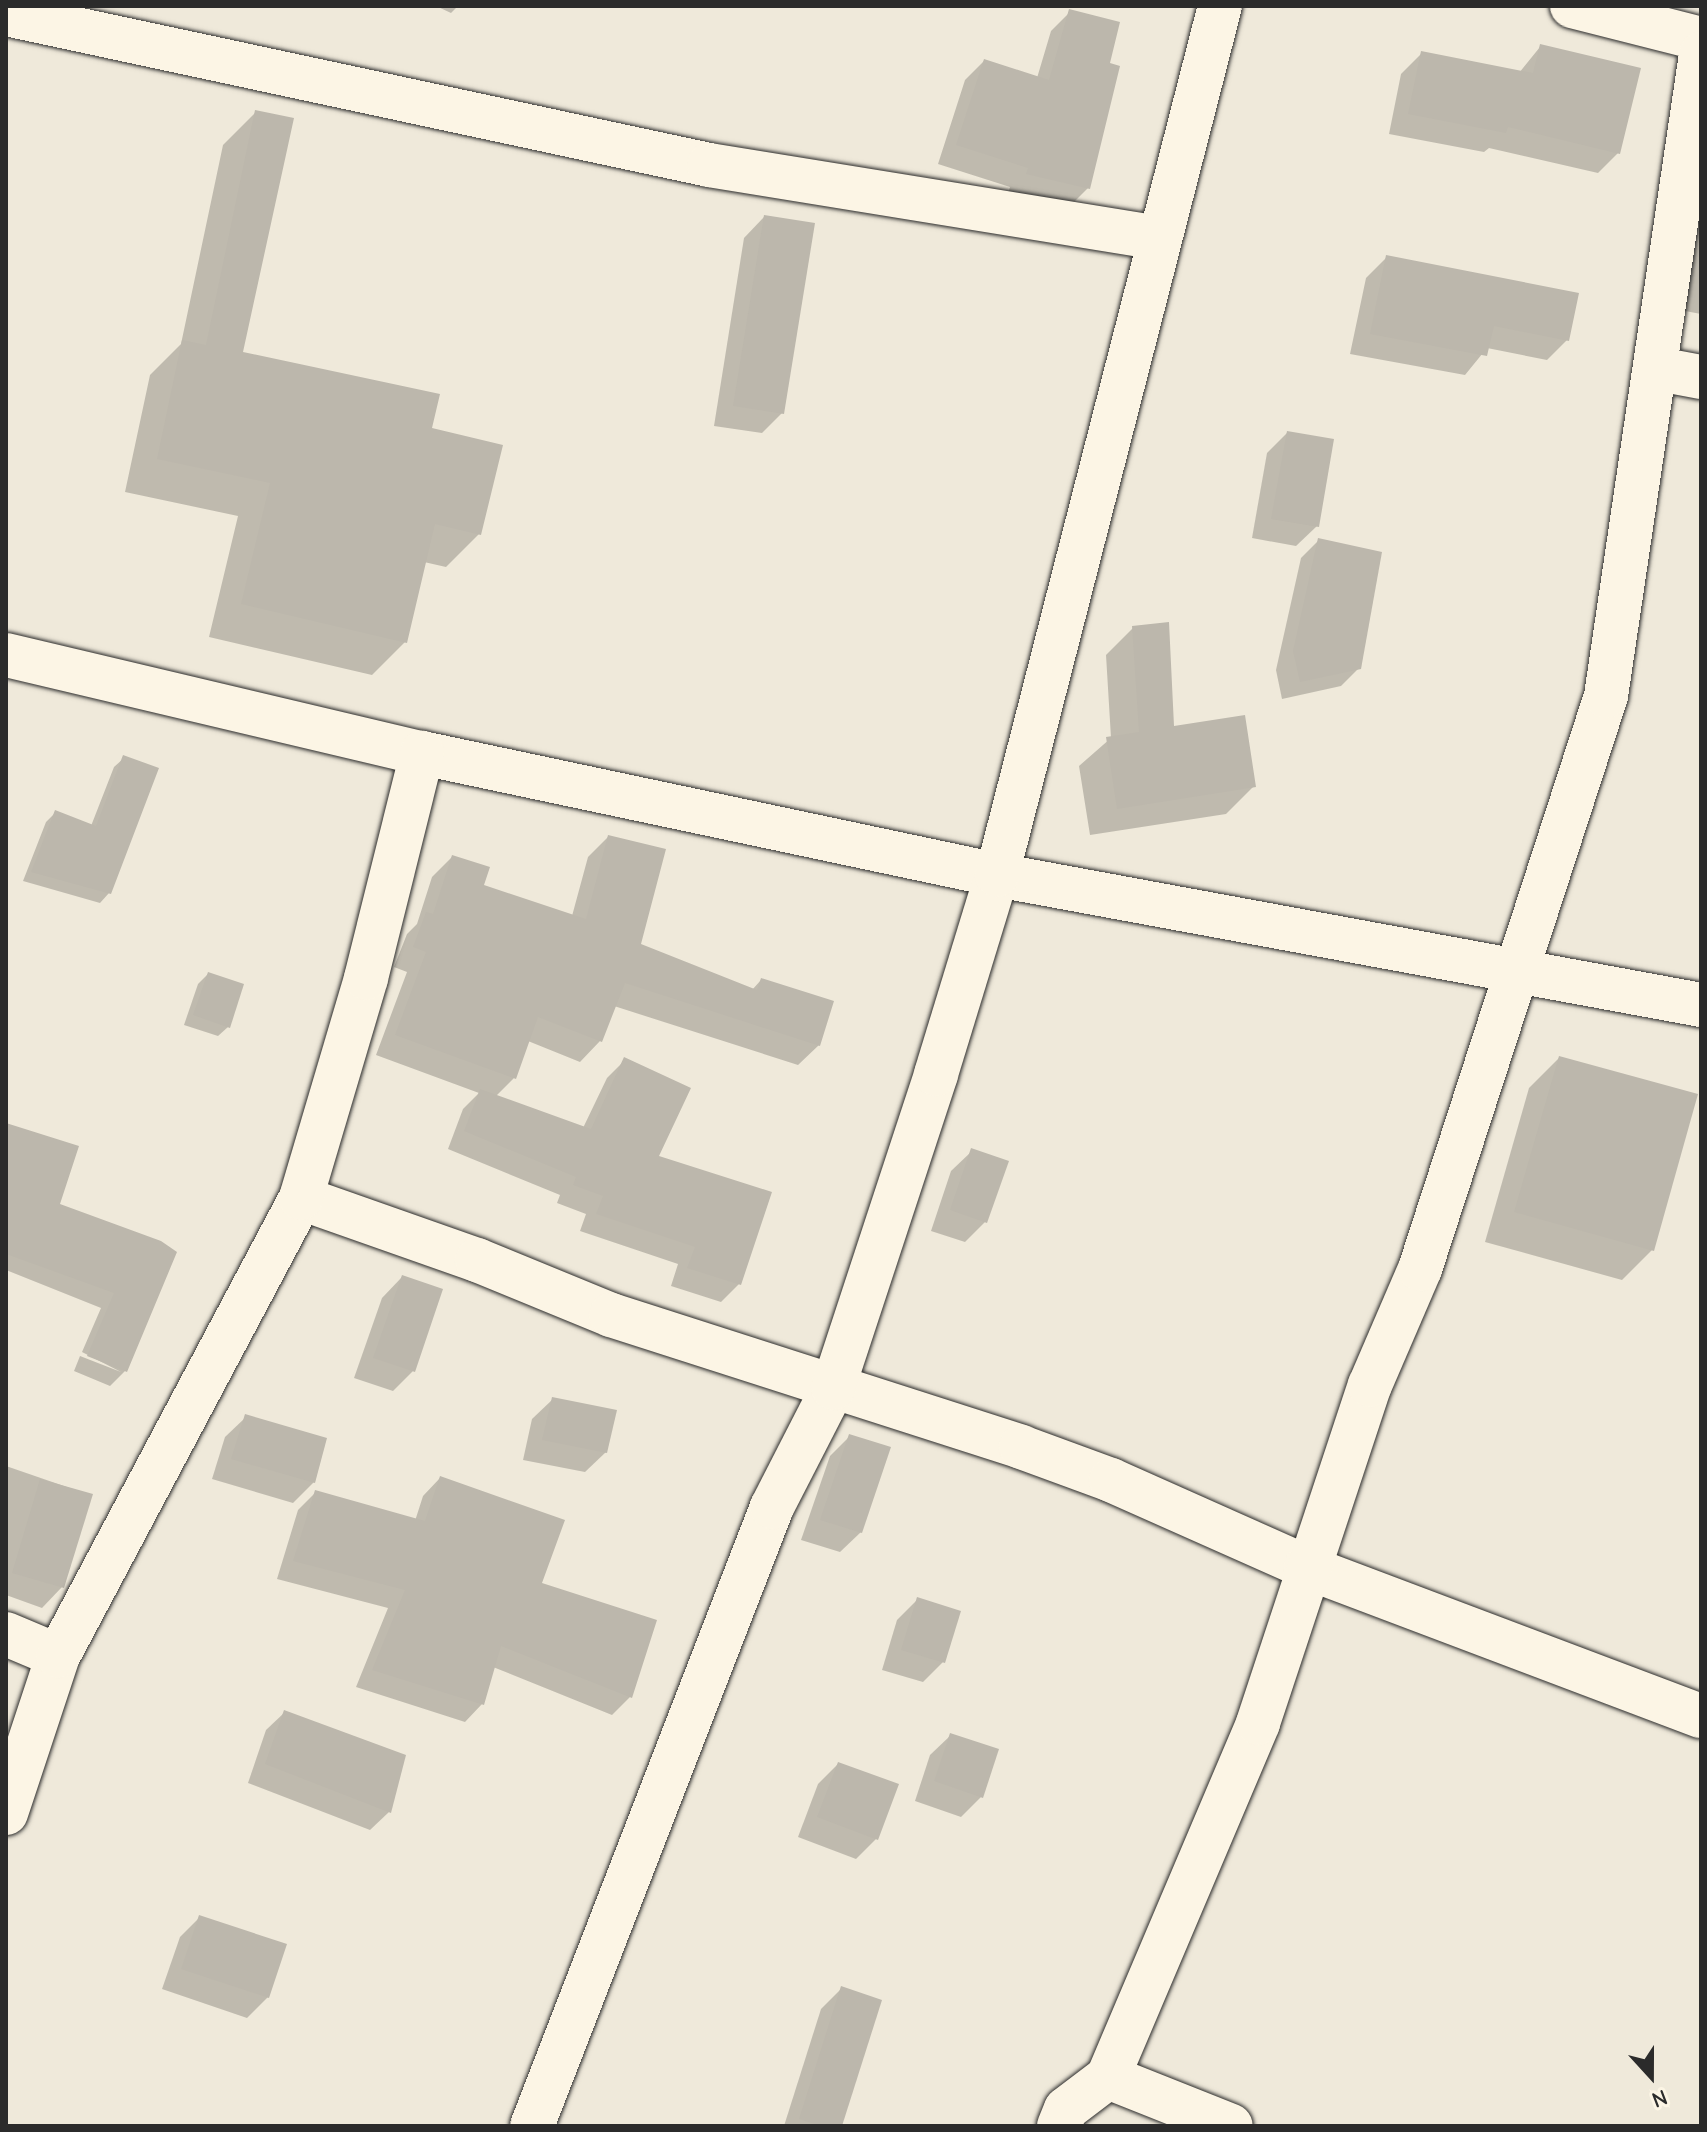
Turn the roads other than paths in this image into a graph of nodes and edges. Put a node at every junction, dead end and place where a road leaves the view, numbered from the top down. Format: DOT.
graph roads {
  1 [pos="1220,6"];
  2 [pos="1572,6"];
  3 [pos="6,14"];
  4 [pos="1701,39"];
  5 [pos="1701,54"];
  6 [pos="1159,238"];
  7 [pos="1658,369"];
  8 [pos="1701,377"];
  9 [pos="6,655"];
  10 [pos="422,753"];
  11 [pos="997,875"];
  12 [pos="1516,968"];
  13 [pos="1701,1005"];
  14 [pos="301,1198"];
  15 [pos="833,1388"];
  16 [pos="1306,1567"];
  17 [pos="6,1634"];
  18 [pos="58,1656"];
  19 [pos="1701,1716"];
  20 [pos="6,1813"];
  21 [pos="1108,2077"];
  22 [pos="532,2126"];
  23 [pos="1059,2126"];
  24 [pos="1231,2126"];
  1 -- 6 [label="street"];
  2 -- 4 [label="street"];
  3 -- 6 [label="street"];
  5 -- 7 [label="street"];
  6 -- 11 [label="street"];
  7 -- 8 [label="street"];
  7 -- 12 [label="street"];
  9 -- 10 [label="street"];
  10 -- 11 [label="street"];
  10 -- 14 [label="street"];
  11 -- 12 [label="street"];
  11 -- 15 [label="street"];
  12 -- 13 [label="street"];
  12 -- 16 [label="street"];
  14 -- 15 [label="street"];
  14 -- 18 [label="street"];
  15 -- 16 [label="street"];
  15 -- 22 [label="street"];
  16 -- 19 [label="street"];
  16 -- 21 [label="street"];
  17 -- 18 [label="street"];
  18 -- 20 [label="street"];
  21 -- 23 [label="street"];
  21 -- 24 [label="street"];
}
